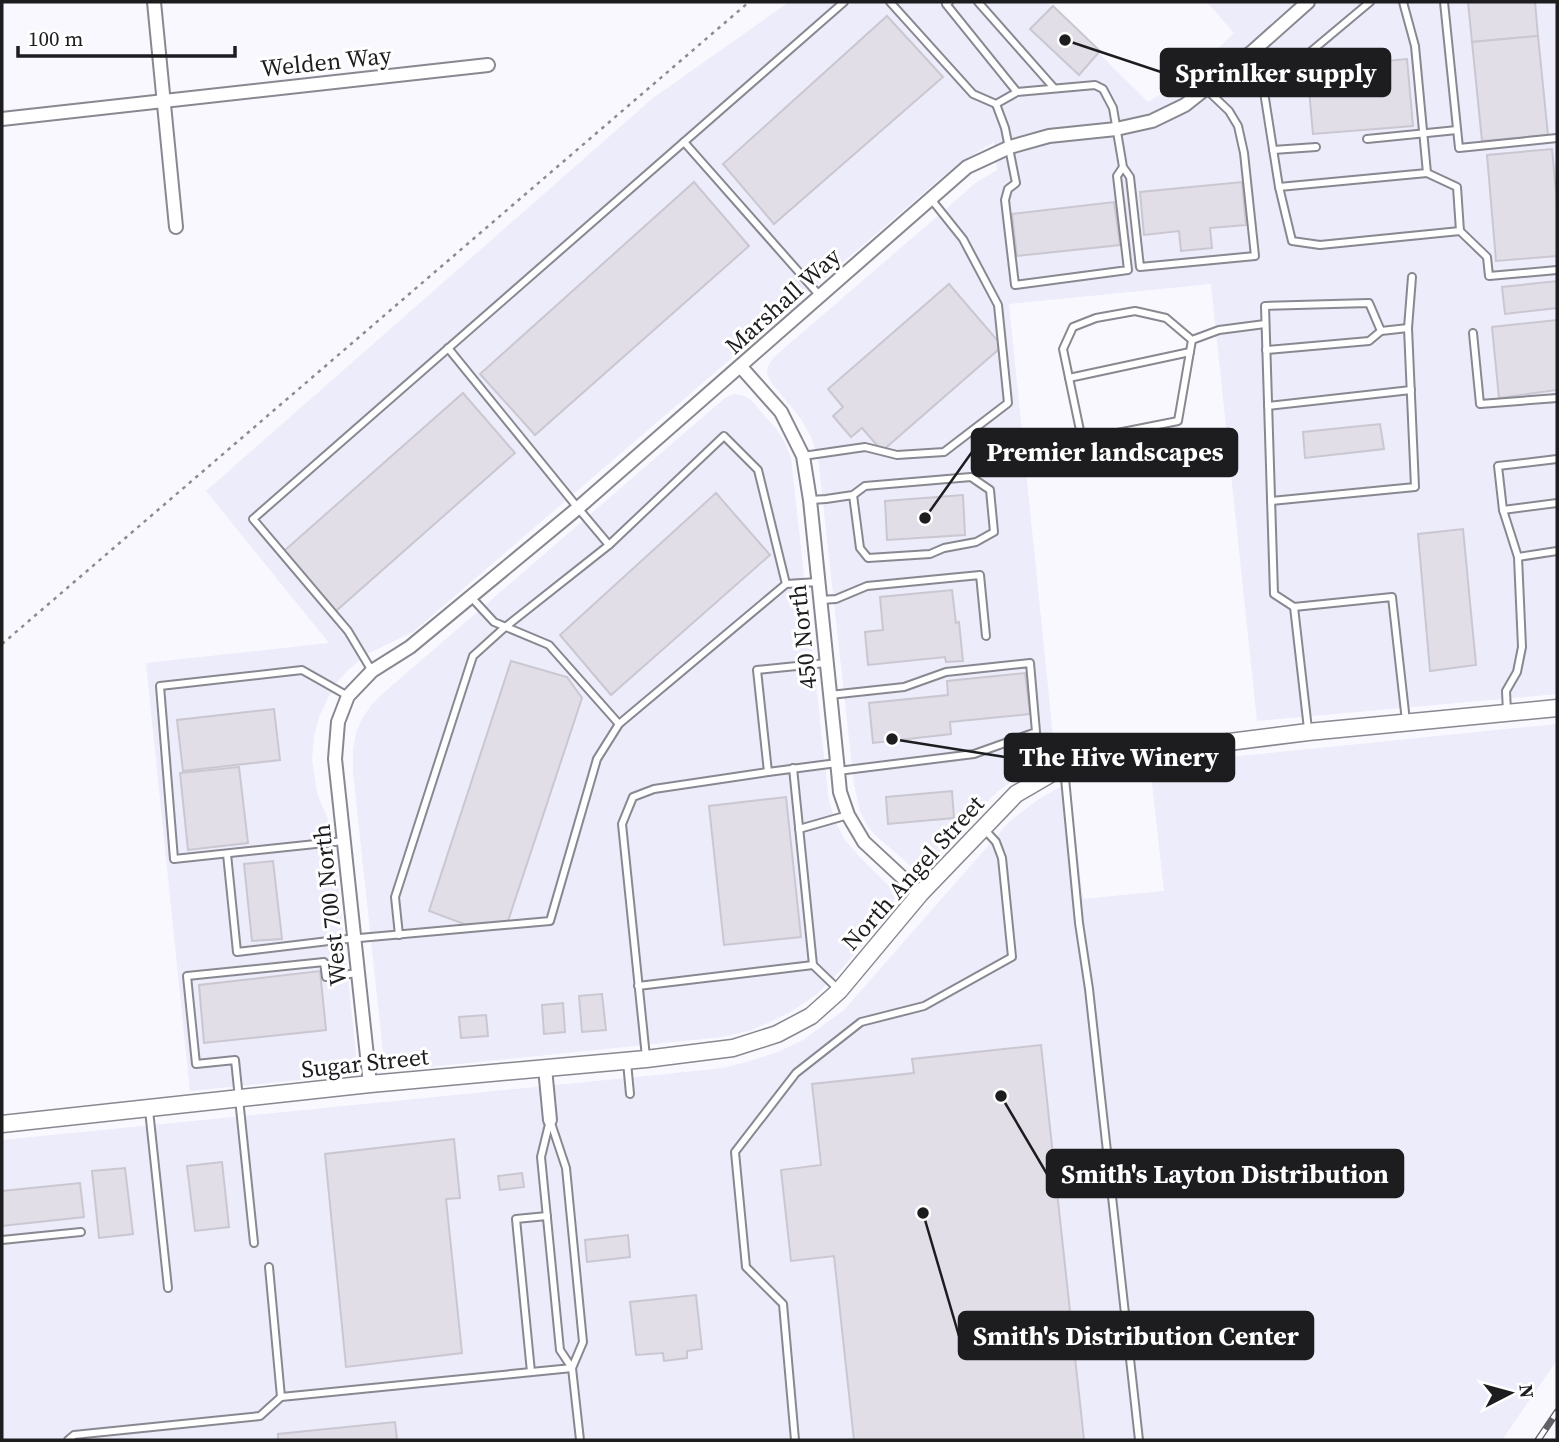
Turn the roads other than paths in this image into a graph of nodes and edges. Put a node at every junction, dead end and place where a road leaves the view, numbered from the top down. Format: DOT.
graph roads {
  1 [pos="153,2"];
  2 [pos="844,2"];
  3 [pos="890,2"];
  4 [pos="949,2"];
  5 [pos="978,2"];
  6 [pos="1308,2"];
  7 [pos="1370,2"];
  8 [pos="1403,2"];
  9 [pos="1444,2"];
  10 [pos="1253,51"];
  11 [pos="488,65"];
  12 [pos="1278,79"];
  13 [pos="1054,89"];
  14 [pos="1206,89"];
  15 [pos="1017,92"];
  16 [pos="164,101"];
  17 [pos="996,104"];
  18 [pos="2,119"];
  19 [pos="1116,129"];
  20 [pos="1457,130"];
  21 [pos="1424,133"];
  22 [pos="1557,138"];
  23 [pos="1367,139"];
  24 [pos="684,142"];
  25 [pos="1010,147"];
  26 [pos="1316,147"];
  27 [pos="1273,150"];
  28 [pos="1123,167"];
  29 [pos="1427,173"];
  30 [pos="1279,187"];
  31 [pos="931,199"];
  32 [pos="176,227"];
  33 [pos="1460,231"];
  34 [pos="1557,270"];
  35 [pos="1412,277"];
  36 [pos="820,296"];
  37 [pos="1265,324"];
  38 [pos="1408,328"];
  39 [pos="1381,331"];
  40 [pos="1473,333"];
  41 [pos="1192,340"];
  42 [pos="448,348"];
  43 [pos="1266,350"];
  44 [pos="1190,352"];
  45 [pos="740,367"];
  46 [pos="1069,378"];
  47 [pos="1411,390"];
  48 [pos="1557,398"];
  49 [pos="1268,406"];
  50 [pos="803,456"];
  51 [pos="1557,459"];
  52 [pos="853,495"];
  53 [pos="810,500"];
  54 [pos="1271,501"];
  55 [pos="1557,503"];
  56 [pos="578,508"];
  57 [pos="1503,510"];
  58 [pos="609,545"];
  59 [pos="1557,551"];
  60 [pos="1518,557"];
  61 [pos="818,582"];
  62 [pos="786,584"];
  63 [pos="471,597"];
  64 [pos="820,600"];
  65 [pos="1294,607"];
  66 [pos="504,628"];
  67 [pos="986,636"];
  68 [pos="826,663"];
  69 [pos="372,671"];
  70 [pos="830,695"];
  71 [pos="348,696"];
  72 [pos="1557,708"];
  73 [pos="1507,714"];
  74 [pos="338,722"];
  75 [pos="1406,722"];
  76 [pos="619,724"];
  77 [pos="1308,732"];
  78 [pos="1064,766"];
  79 [pos="837,767"];
  80 [pos="793,768"];
  81 [pos="768,772"];
  82 [pos="848,815"];
  83 [pos="983,827"];
  84 [pos="799,829"];
  85 [pos="344,841"];
  86 [pos="227,853"];
  87 [pos="920,894"];
  88 [pos="399,935"];
  89 [pos="354,939"];
  90 [pos="813,965"];
  91 [pos="358,974"];
  92 [pos="638,986"];
  93 [pos="839,991"];
  94 [pos="733,1048"];
  95 [pos="646,1059"];
  96 [pos="627,1060"];
  97 [pos="545,1068"];
  98 [pos="370,1084"];
  99 [pos="630,1094"];
  100 [pos="239,1098"];
  101 [pos="149,1108"];
  102 [pos="550,1120"];
  103 [pos="2,1124"];
  104 [pos="547,1216"];
  105 [pos="81,1232"];
  106 [pos="2,1240"];
  107 [pos="254,1243"];
  108 [pos="269,1267"];
  109 [pos="167,1288"];
  110 [pos="572,1368"];
  111 [pos="531,1372"];
  112 [pos="281,1397"];
  113 [pos="68,1440"];
  114 [pos="580,1440"];
  115 [pos="795,1440"];
  116 [pos="1139,1440"];
  1 -- 16 [label="street"];
  2 -- 24 [label="lane"];
  3 -- 17 [label="lane"];
  4 -- 15 [label="lane"];
  5 -- 13 [label="lane"];
  6 -- 10 [label="street, Marshall Way"];
  7 -- 12 [label="lane"];
  8 -- 21 [label="lane"];
  9 -- 20 [label="lane"];
  10 -- 12 [label="lane"];
  10 -- 14 [label="street, Marshall Way"];
  11 -- 16 [label="street, Welden Way"];
  12 -- 27 [label="lane"];
  13 -- 15 [label="lane"];
  13 -- 19 [label="lane"];
  14 -- 19 [label="street, Marshall Way"];
  14 -- 28 [label="lane"];
  15 -- 17 [label="lane"];
  16 -- 18 [label="street, Welden Way"];
  16 -- 32 [label="street"];
  17 -- 25 [label="lane"];
  19 -- 25 [label="street, Marshall Way"];
  19 -- 28 [label="lane"];
  20 -- 21 [label="lane"];
  20 -- 22 [label="lane"];
  21 -- 23 [label="lane"];
  21 -- 29 [label="lane"];
  24 -- 36 [label="lane"];
  24 -- 42 [label="lane"];
  25 -- 28 [label="lane"];
  25 -- 31 [label="street, Marshall Way"];
  26 -- 27 [label="lane"];
  27 -- 30 [label="lane"];
  29 -- 30 [label="lane"];
  29 -- 33 [label="lane"];
  30 -- 33 [label="lane"];
  31 -- 36 [label="street, Marshall Way"];
  31 -- 50 [label="lane"];
  33 -- 34 [label="lane"];
  35 -- 38 [label="lane"];
  36 -- 45 [label="street, Marshall Way"];
  37 -- 39 [label="lane"];
  37 -- 41 [label="lane"];
  37 -- 43 [label="lane"];
  38 -- 39 [label="lane"];
  38 -- 47 [label="lane"];
  39 -- 43 [label="lane"];
  40 -- 48 [label="lane"];
  41 -- 44 [label="lane"];
  41 -- 46 [label="lane"];
  42 -- 56 [label="lane"];
  42 -- 69 [label="lane"];
  43 -- 49 [label="lane"];
  44 -- 46 [label="lane"];
  44 -- 46 [label="lane"];
  45 -- 50 [label="street, 450 North"];
  45 -- 56 [label="street, Marshall Way"];
  47 -- 49 [label="lane"];
  47 -- 54 [label="lane"];
  49 -- 54 [label="lane"];
  50 -- 53 [label="street, 450 North"];
  51 -- 57 [label="lane"];
  52 -- 52 [label="lane"];
  52 -- 53 [label="lane"];
  53 -- 61 [label="street, 450 North"];
  54 -- 65 [label="lane"];
  55 -- 57 [label="lane"];
  56 -- 58 [label="lane"];
  56 -- 63 [label="street, Marshall Way"];
  57 -- 60 [label="lane"];
  58 -- 62 [label="lane"];
  58 -- 66 [label="lane"];
  59 -- 60 [label="lane"];
  60 -- 73 [label="lane"];
  61 -- 62 [label="lane"];
  61 -- 64 [label="street, 450 North"];
  62 -- 76 [label="lane"];
  63 -- 66 [label="lane"];
  63 -- 69 [label="street, Marshall Way"];
  64 -- 67 [label="lane"];
  64 -- 68 [label="street, 450 North"];
  65 -- 75 [label="lane"];
  65 -- 77 [label="lane"];
  66 -- 76 [label="lane"];
  66 -- 88 [label="lane"];
  68 -- 70 [label="street, 450 North"];
  68 -- 81 [label="lane"];
  69 -- 71 [label="street, Marshall Way"];
  70 -- 79 [label="street, 450 North"];
  70 -- 79 [label="lane"];
  71 -- 74 [label="street, Marshall Way"];
  71 -- 86 [label="lane"];
  72 -- 73 [label="street, North Angel Street"];
  73 -- 75 [label="street, North Angel Street"];
  74 -- 85 [label="street, West 700 North"];
  75 -- 77 [label="street, North Angel Street"];
  76 -- 88 [label="lane"];
  77 -- 78 [label="street, North Angel Street"];
  78 -- 83 [label="street, North Angel Street"];
  78 -- 116 [label="lane"];
  79 -- 80 [label="lane"];
  79 -- 82 [label="street, 450 North"];
  80 -- 81 [label="lane"];
  80 -- 84 [label="lane"];
  81 -- 92 [label="lane"];
  82 -- 84 [label="lane"];
  82 -- 87 [label="street, 450 North"];
  83 -- 87 [label="street, North Angel Street"];
  83 -- 115 [label="lane"];
  84 -- 90 [label="lane"];
  85 -- 86 [label="lane"];
  85 -- 89 [label="street, West 700 North"];
  86 -- 89 [label="lane"];
  87 -- 93 [label="street, North Angel Street"];
  88 -- 89 [label="lane"];
  89 -- 91 [label="street, West 700 North"];
  90 -- 92 [label="lane"];
  90 -- 93 [label="lane"];
  91 -- 98 [label="street, West 700 North"];
  91 -- 100 [label="lane"];
  92 -- 95 [label="lane"];
  93 -- 94 [label="street, North Angel Street"];
  94 -- 95 [label="street, Sugar Street"];
  95 -- 96 [label="street, Sugar Street"];
  96 -- 97 [label="street, Sugar Street"];
  96 -- 99 [label="lane"];
  97 -- 98 [label="street, Sugar Street"];
  97 -- 102 [label="street"];
  98 -- 100 [label="street, Sugar Street"];
  100 -- 101 [label="street, Sugar Street"];
  100 -- 107 [label="lane"];
  101 -- 103 [label="street, Sugar Street"];
  101 -- 109 [label="lane"];
  102 -- 104 [label="lane"];
  102 -- 110 [label="lane"];
  104 -- 110 [label="lane"];
  104 -- 111 [label="lane"];
  105 -- 106 [label="lane"];
  108 -- 112 [label="lane"];
  110 -- 111 [label="lane"];
  110 -- 114 [label="lane"];
  111 -- 112 [label="lane"];
  112 -- 113 [label="lane"];
}
